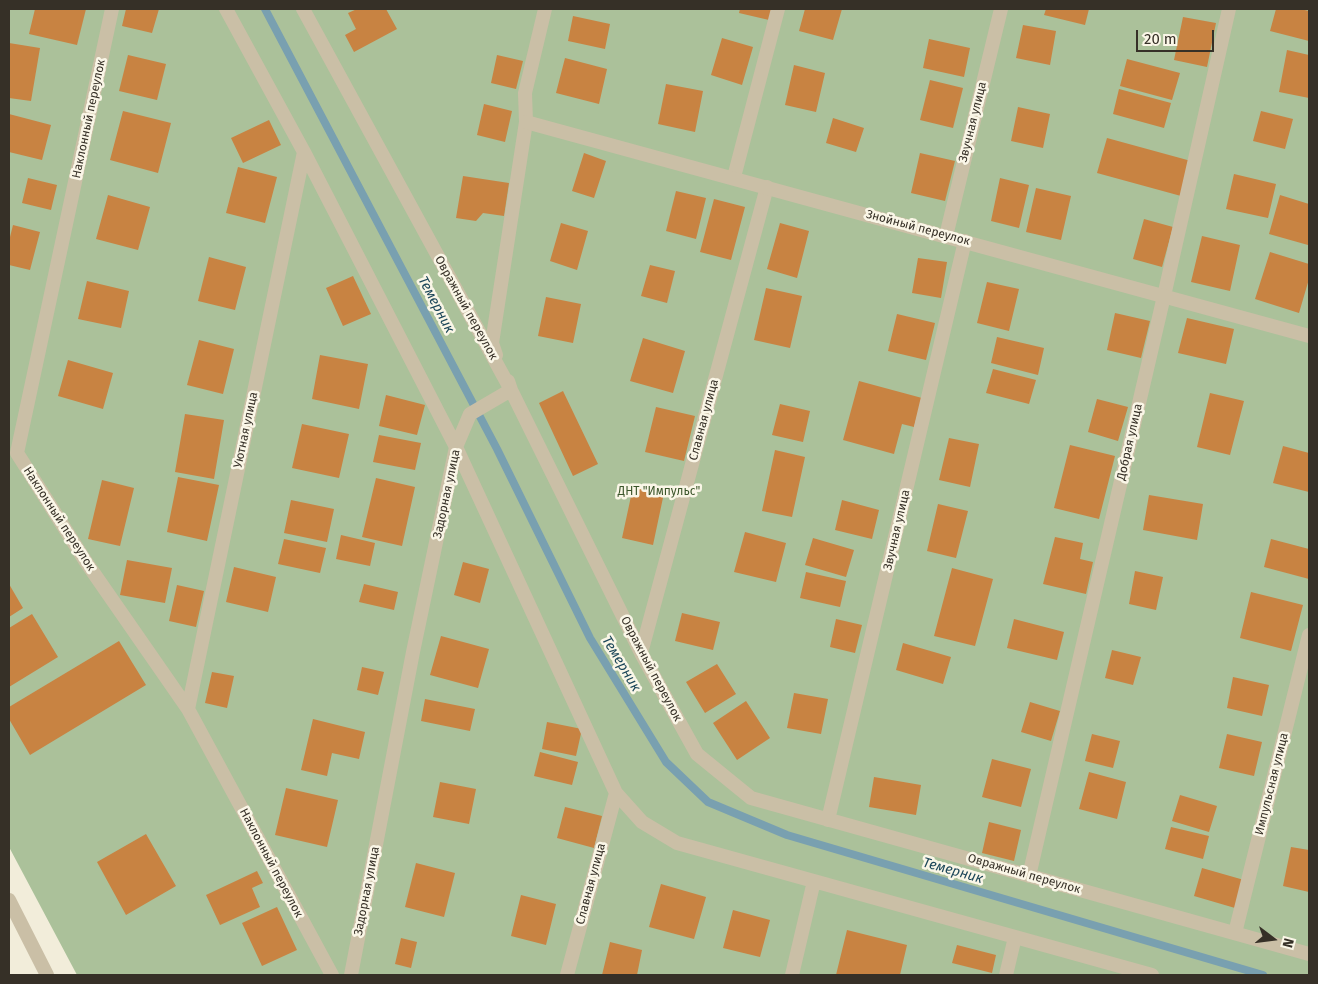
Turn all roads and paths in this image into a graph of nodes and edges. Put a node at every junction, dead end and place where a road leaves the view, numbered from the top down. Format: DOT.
graph roads {
  1 [pos="112,9"];
  2 [pos="226,9"];
  3 [pos="303,9"];
  4 [pos="317,9"];
  5 [pos="545,9"];
  6 [pos="778,9"];
  7 [pos="1001,9"];
  8 [pos="1229,9"];
  9 [pos="313,27"];
  10 [pos="526,122"];
  11 [pos="304,152"];
  12 [pos="734,178"];
  13 [pos="767,187"];
  14 [pos="946,236"];
  15 [pos="965,241"];
  16 [pos="1164,296"];
  17 [pos="1309,336"];
  18 [pos="511,390"];
  19 [pos="456,447"];
  20 [pos="1309,635"];
  21 [pos="641,653"];
  22 [pos="188,709"];
  23 [pos="616,793"];
  24 [pos="828,820"];
  25 [pos="1029,876"];
  26 [pos="814,881"];
  27 [pos="9,900"];
  28 [pos="1235,934"];
  29 [pos="1015,937"];
  30 [pos="1309,954"];
  31 [pos="47,975"];
  32 [pos="332,975"];
  33 [pos="351,975"];
  34 [pos="567,975"];
  35 [pos="792,975"];
  36 [pos="1006,975"];
  37 [pos="1152,975"];
  1 -- 22 [label="street, Наклонный переулок"];
  2 -- 11 [label="street"];
  3 -- 9 [label="street, Овражный переулок"];
  4 -- 9 [label="street"];
  5 -- 10 [label="street"];
  6 -- 12 [label="street"];
  7 -- 14 [label="street, Звучная улица"];
  8 -- 16 [label="street, Добрая улица"];
  9 -- 18 [label="street, Овражный переулок"];
  10 -- 12 [label="street, Знойный переулок"];
  10 -- 18 [label="street"];
  11 -- 19 [label="street"];
  11 -- 22 [label="street, Уютная улица"];
  12 -- 13 [label="street, Знойный переулок"];
  13 -- 14 [label="street, Знойный переулок"];
  13 -- 21 [label="street, Славная улица"];
  14 -- 15 [label="street, Знойный переулок"];
  15 -- 16 [label="street, Знойный переулок"];
  15 -- 24 [label="street, Звучная улица"];
  16 -- 17 [label="street, Знойный переулок"];
  16 -- 25 [label="street, Добрая улица"];
  18 -- 19 [label="street, Задорная улица"];
  18 -- 21 [label="street, Овражный переулок"];
  19 -- 23 [label="street"];
  19 -- 33 [label="street, Задорная улица"];
  20 -- 28 [label="street, Импульсная улица"];
  21 -- 24 [label="street, Овражный переулок"];
  22 -- 32 [label="street, Наклонный переулок"];
  23 -- 26 [label="street"];
  23 -- 34 [label="street, Славная улица"];
  24 -- 25 [label="street, Овражный переулок"];
  25 -- 28 [label="street, Овражный переулок"];
  26 -- 29 [label="street"];
  26 -- 35 [label="street"];
  27 -- 31 [label="street"];
  28 -- 30 [label="street, Овражный переулок"];
  29 -- 36 [label="street"];
  29 -- 37 [label="street"];
}
